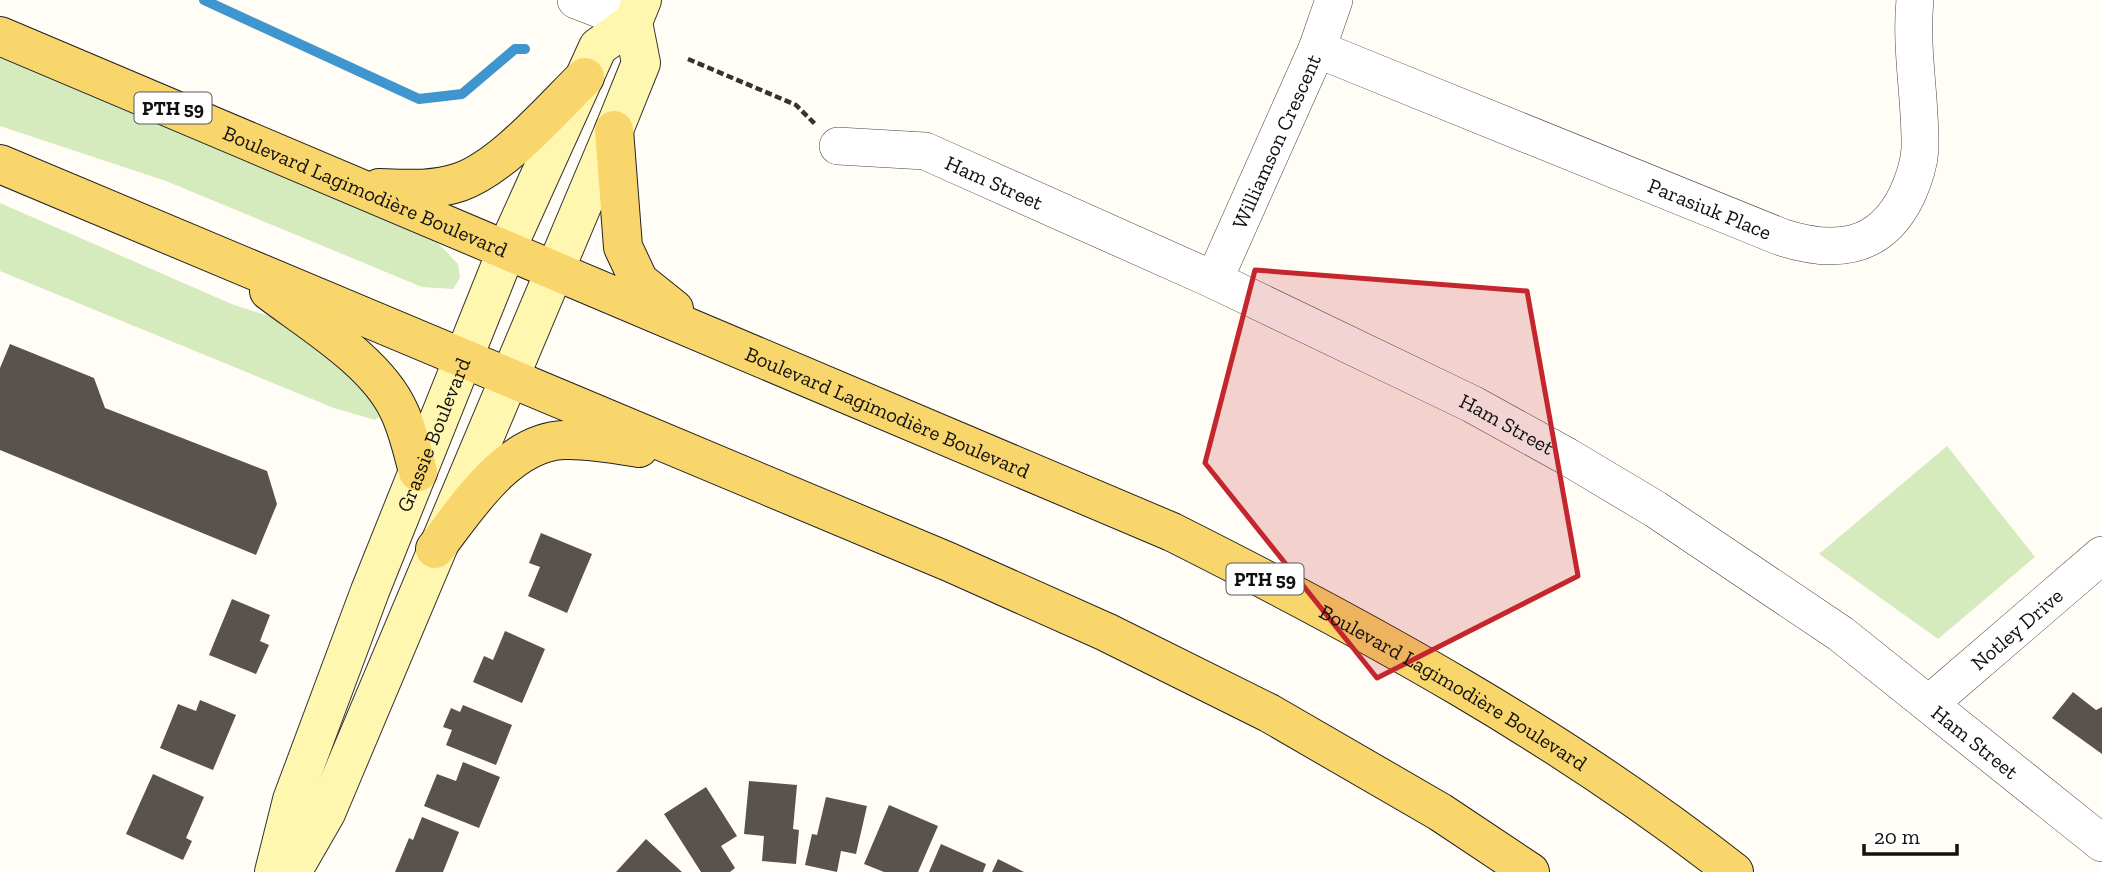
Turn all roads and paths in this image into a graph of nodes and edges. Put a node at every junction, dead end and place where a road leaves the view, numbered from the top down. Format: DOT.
graph roads {
  1 [pos="576,0"];
  2 [pos="1334,0"];
  3 [pos="1915,0"];
  4 [pos="637,11"];
  5 [pos="0,36"];
  6 [pos="1317,49"];
  7 [pos="688,59"];
  8 [pos="585,77"];
  9 [pos="614,130"];
  10 [pos="838,146"];
  11 [pos="0,164"];
  12 [pos="346,181"];
  13 [pos="507,249"];
  14 [pos="223,256"];
  15 [pos="555,269"];
  16 [pos="1214,280"];
  17 [pos="759,355"];
  18 [pos="463,360"];
  19 [pos="509,379"];
  20 [pos="698,458"];
  21 [pos="418,472"];
  22 [pos="435,549"];
  23 [pos="2102,555"];
  24 [pos="1930,703"];
  25 [pos="2102,843"];
  26 [pos="274,872"];
  27 [pos="292,872"];
  28 [pos="1530,872"];
  29 [pos="1734,872"];
  1 -- 4 [label="street"];
  2 -- 6 [label="street, Williamson Crescent"];
  3 -- 6 [label="street, Parasiuk Place"];
  4 -- 8 [label="street, Grassie Boulevard"];
  4 -- 9 [label="street"];
  5 -- 12 [label="main road, Boulevard Lagimodière Boulevard / PTH 59"];
  6 -- 16 [label="street, Williamson Crescent"];
  7 -- 10 [label="path"];
  8 -- 12 [label="main road"];
  8 -- 13 [label="street, Grassie Boulevard"];
  9 -- 15 [label="street"];
  9 -- 17 [label="main road"];
  10 -- 16 [label="street, Ham Street"];
  11 -- 14 [label="main road"];
  12 -- 13 [label="main road, Boulevard Lagimodière Boulevard / PTH 59"];
  13 -- 15 [label="main road, Boulevard Lagimodière Boulevard / PTH 59"];
  13 -- 18 [label="street, Grassie Boulevard"];
  14 -- 18 [label="main road"];
  14 -- 21 [label="main road"];
  15 -- 17 [label="main road, Boulevard Lagimodière Boulevard / PTH 59"];
  15 -- 19 [label="street"];
  16 -- 24 [label="street, Ham Street"];
  17 -- 29 [label="main road, Boulevard Lagimodière Boulevard / PTH 59"];
  18 -- 19 [label="main road"];
  18 -- 21 [label="street, Grassie Boulevard"];
  19 -- 20 [label="main road"];
  19 -- 22 [label="street"];
  20 -- 22 [label="main road"];
  20 -- 28 [label="main road"];
  21 -- 26 [label="street, Grassie Boulevard"];
  22 -- 27 [label="street"];
  23 -- 24 [label="street, Notley Drive"];
  24 -- 25 [label="street, Ham Street"];
}
